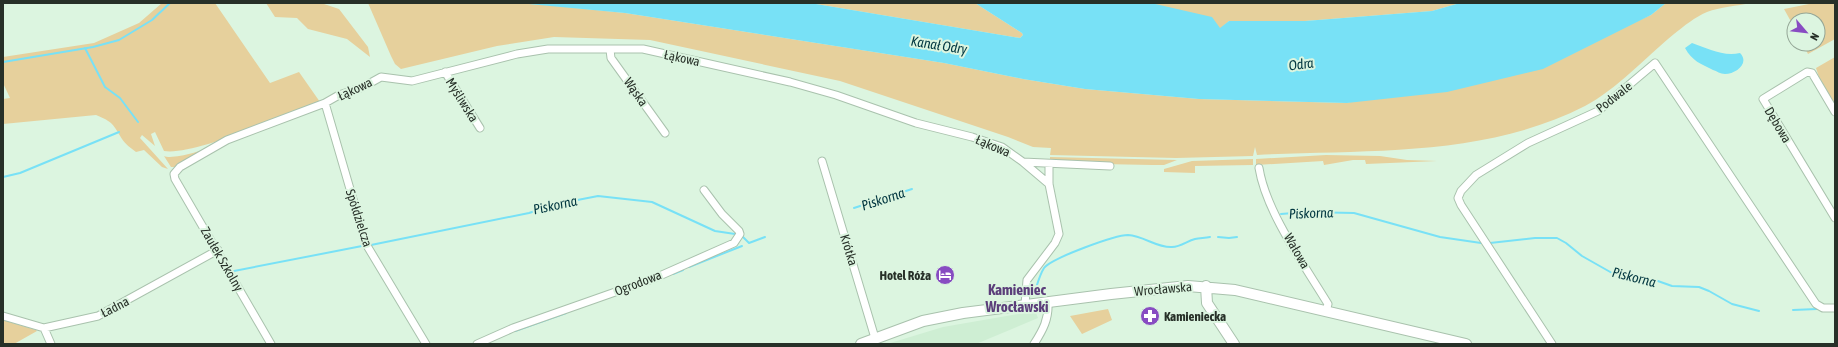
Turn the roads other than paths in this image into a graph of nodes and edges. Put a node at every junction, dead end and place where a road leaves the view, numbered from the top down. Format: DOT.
graph roads {
  1 [pos="610,50"];
  2 [pos="445,72"];
  3 [pos="325,103"];
  4 [pos="1835,112"];
  5 [pos="480,128"];
  6 [pos="665,133"];
  7 [pos="822,161"];
  8 [pos="1023,162"];
  9 [pos="1049,164"];
  10 [pos="1110,166"];
  11 [pos="1259,168"];
  12 [pos="174,174"];
  13 [pos="1049,184"];
  14 [pos="704,190"];
  15 [pos="1835,218"];
  16 [pos="218,250"];
  17 [pos="1206,286"];
  18 [pos="1048,302"];
  19 [pos="1025,306"];
  20 [pos="1835,308"];
  21 [pos="1326,311"];
  22 [pos="3,316"];
  23 [pos="44,328"];
  24 [pos="875,338"];
  25 [pos="52,344"];
  26 [pos="271,344"];
  27 [pos="426,344"];
  28 [pos="477,344"];
  29 [pos="861,344"];
  30 [pos="1034,344"];
  31 [pos="1234,344"];
  32 [pos="1463,344"];
  33 [pos="1552,344"];
  1 -- 2 [label="street, Łąkowa"];
  1 -- 6 [label="street, Wąska"];
  1 -- 8 [label="street, Łąkowa"];
  2 -- 3 [label="street, Łąkowa"];
  2 -- 5 [label="street, Myśliwska"];
  3 -- 12 [label="street, Łąkowa"];
  3 -- 27 [label="street, Spółdzielcza"];
  4 -- 15 [label="street, Dębowa"];
  7 -- 24 [label="street, Krótka"];
  8 -- 9 [label="street, Łąkowa"];
  8 -- 13 [label="street"];
  9 -- 10 [label="street, Łąkowa"];
  9 -- 13 [label="street"];
  11 -- 21 [label="street, Wałowa"];
  12 -- 16 [label="street, Zaułek Szkolny"];
  13 -- 19 [label="street"];
  14 -- 28 [label="street, Ogrodowa"];
  16 -- 23 [label="street, Ładna"];
  16 -- 26 [label="street, Zaułek Szkolny"];
  17 -- 18 [label="main road, Wrocławska"];
  17 -- 21 [label="main road, Wrocławska"];
  17 -- 31 [label="main road"];
  18 -- 19 [label="main road, Wrocławska"];
  18 -- 30 [label="street"];
  19 -- 24 [label="main road, Wrocławska"];
  20 -- 33 [label="street, Podwale"];
  21 -- 32 [label="main road, Wrocławska"];
  22 -- 23 [label="street, Ładna"];
  23 -- 25 [label="street"];
  24 -- 29 [label="main road, Wrocławska"];
}
